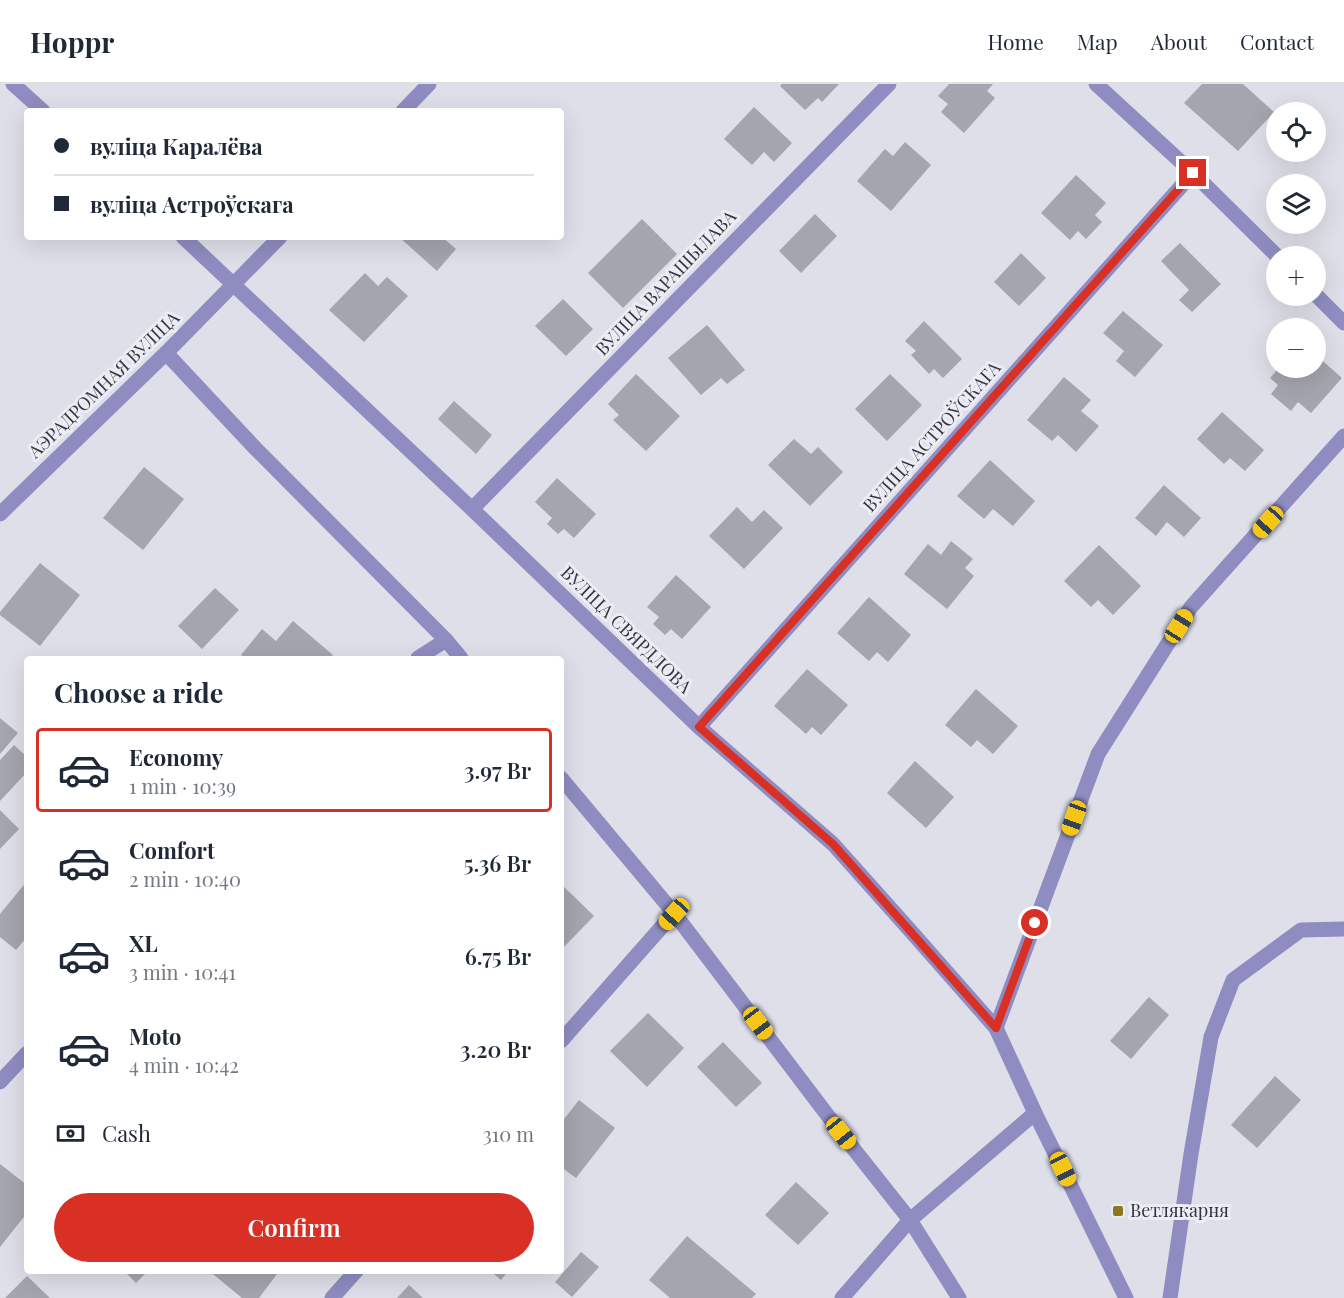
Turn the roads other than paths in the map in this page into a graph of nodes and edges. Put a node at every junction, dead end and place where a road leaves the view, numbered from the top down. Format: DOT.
graph roads {
  1 [pos="13,84"];
  2 [pos="429,84"];
  3 [pos="889,84"];
  4 [pos="1096,84"];
  5 [pos="40,108"];
  6 [pos="406,108"];
  7 [pos="1193,173"];
  8 [pos="186,240"];
  9 [pos="277,240"];
  10 [pos="1267,246"];
  11 [pos="234,284"];
  12 [pos="1326,305"];
  13 [pos="1344,323"];
  14 [pos="166,353"];
  15 [pos="1344,436"];
  16 [pos="472,509"];
  17 [pos="0,514"];
  18 [pos="446,640"];
  19 [pos="421,656"];
  20 [pos="459,656"];
  21 [pos="699,727"];
  22 [pos="564,782"];
  23 [pos="674,914"];
  24 [pos="1344,929"];
  25 [pos="996,1028"];
  26 [pos="564,1038"];
  27 [pos="24,1056"];
  28 [pos="0,1082"];
  29 [pos="1035,1113"];
  30 [pos="910,1220"];
  31 [pos="353,1274"];
  32 [pos="332,1298"];
  33 [pos="842,1298"];
  34 [pos="959,1298"];
  35 [pos="1126,1298"];
  36 [pos="1170,1298"];
  1 -- 5 [label="street"];
  2 -- 6 [label="street"];
  3 -- 16 [label="street, ВУЛІЦА ВАРАШЫЛАВА"];
  4 -- 7 [label="street"];
  7 -- 10 [label="street"];
  7 -- 21 [label="street, ВУЛІЦА АСТРОЎСКАГА"];
  8 -- 11 [label="street, ВУЛІЦА СВЯРДЛОВА"];
  9 -- 11 [label="street, АЭРАДРОМНАЯ ВУЛІЦА"];
  11 -- 14 [label="street, АЭРАДРОМНАЯ ВУЛІЦА"];
  11 -- 16 [label="street, ВУЛІЦА СВЯРДЛОВА"];
  12 -- 13 [label="street"];
  14 -- 17 [label="street, АЭРАДРОМНАЯ ВУЛІЦА"];
  14 -- 18 [label="street"];
  15 -- 25 [label="street"];
  16 -- 21 [label="street, ВУЛІЦА СВЯРДЛОВА"];
  18 -- 19 [label="street"];
  18 -- 20 [label="street"];
  21 -- 25 [label="street, ВУЛІЦА СВЯРДЛОВА"];
  22 -- 23 [label="street"];
  23 -- 26 [label="street"];
  23 -- 30 [label="street"];
  24 -- 36 [label="street"];
  25 -- 29 [label="street, ВУЛІЦА СВЯРДЛОВА"];
  27 -- 28 [label="street"];
  29 -- 30 [label="street"];
  29 -- 35 [label="street, ВУЛІЦА СВЯРДЛОВА"];
  30 -- 33 [label="street"];
  30 -- 34 [label="street"];
  31 -- 32 [label="street"];
}
